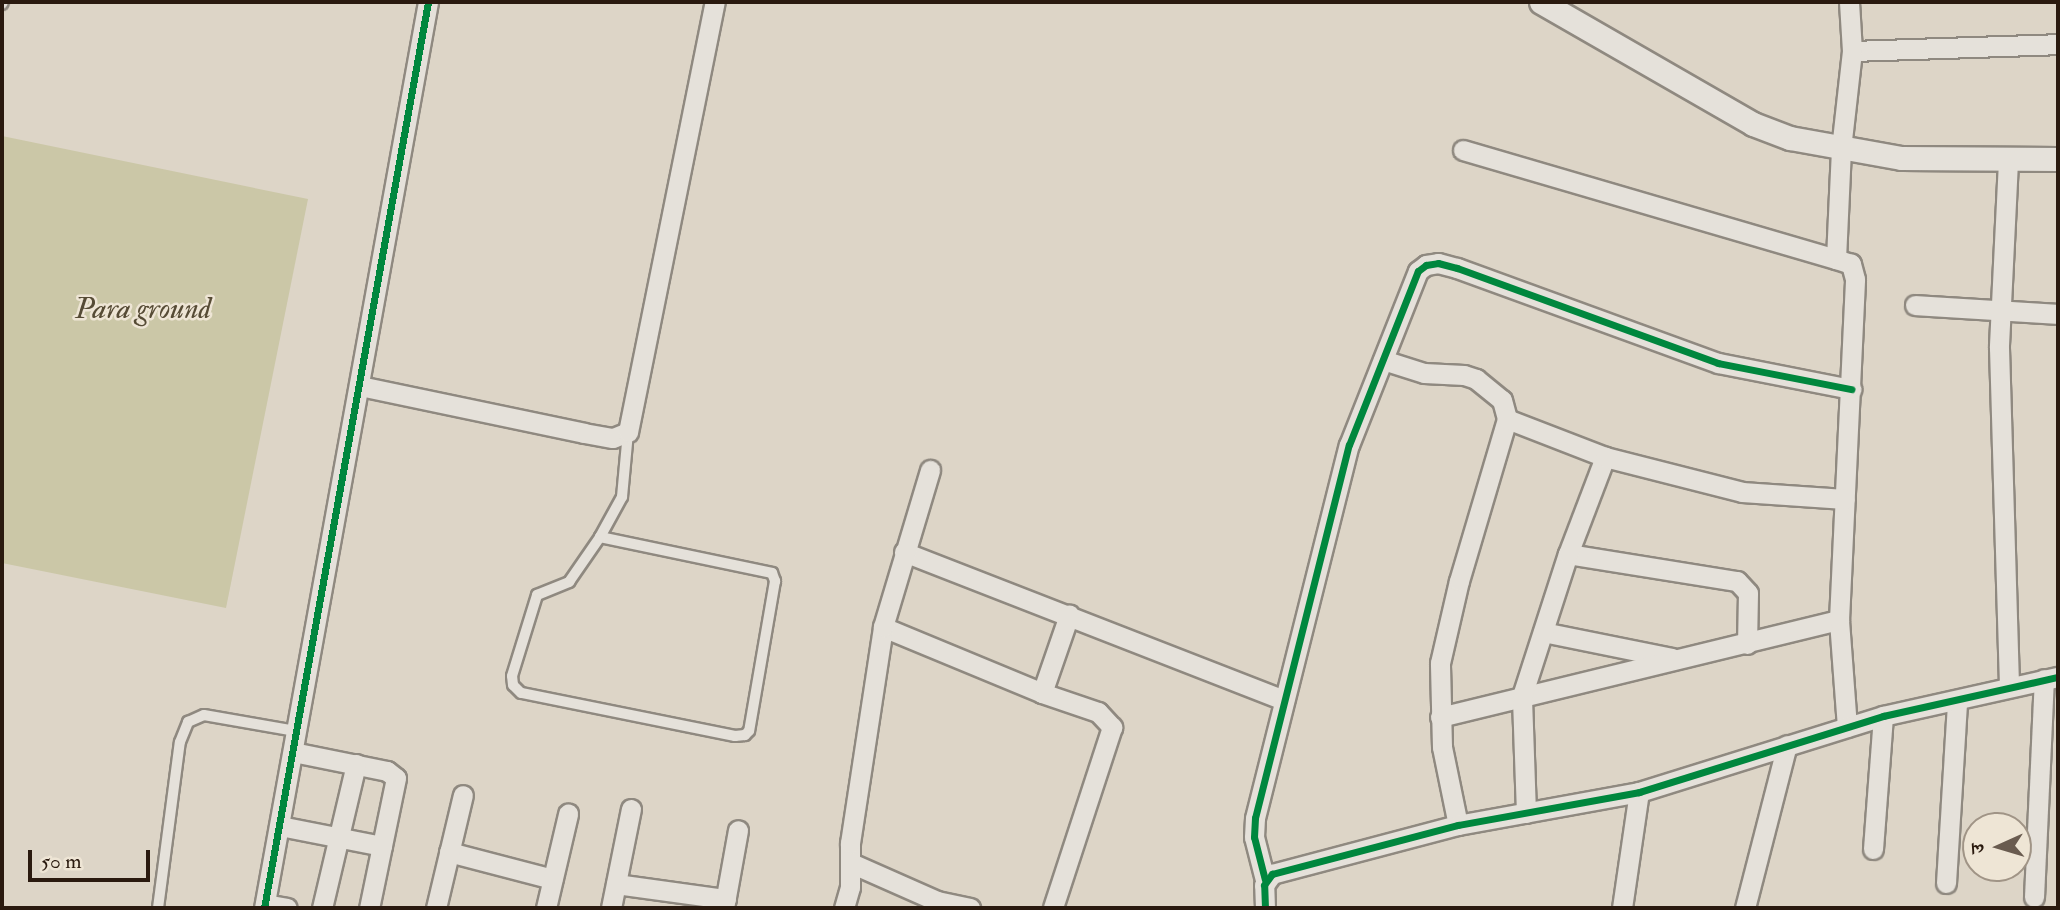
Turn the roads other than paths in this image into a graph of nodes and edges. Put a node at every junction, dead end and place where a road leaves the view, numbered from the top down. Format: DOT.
graph roads {
  1 [pos="428,2"];
  2 [pos="715,2"];
  3 [pos="1541,2"];
  4 [pos="1849,2"];
  5 [pos="2058,44"];
  6 [pos="1853,51"];
  7 [pos="1841,149"];
  8 [pos="1463,150"];
  9 [pos="2058,159"];
  10 [pos="2008,161"];
  11 [pos="1836,259"];
  12 [pos="1915,305"];
  13 [pos="2000,309"];
  14 [pos="2058,314"];
  15 [pos="1383,360"];
  16 [pos="360,386"];
  17 [pos="1851,389"];
  18 [pos="1507,419"];
  19 [pos="628,432"];
  20 [pos="1605,457"];
  21 [pos="930,470"];
  22 [pos="1845,499"];
  23 [pos="600,537"];
  24 [pos="904,552"];
  25 [pos="1568,554"];
  26 [pos="1069,615"];
  27 [pos="1839,620"];
  28 [pos="883,627"];
  29 [pos="1543,632"];
  30 [pos="1747,644"];
  31 [pos="1680,660"];
  32 [pos="2051,678"];
  33 [pos="2009,686"];
  34 [pos="1041,693"];
  35 [pos="1522,695"];
  36 [pos="1284,700"];
  37 [pos="1957,701"];
  38 [pos="1883,716"];
  39 [pos="1440,717"];
  40 [pos="1847,727"];
  41 [pos="296,731"];
  42 [pos="1787,745"];
  43 [pos="293,752"];
  44 [pos="356,764"];
  45 [pos="1639,792"];
  46 [pos="463,795"];
  47 [pos="631,810"];
  48 [pos="1525,813"];
  49 [pos="568,814"];
  50 [pos="1458,825"];
  51 [pos="280,826"];
  52 [pos="738,830"];
  53 [pos="338,839"];
  54 [pos="382,846"];
  55 [pos="1872,849"];
  56 [pos="449,852"];
  57 [pos="851,863"];
  58 [pos="553,879"];
  59 [pos="1265,880"];
  60 [pos="1947,883"];
  61 [pos="616,884"];
  62 [pos="2034,897"];
  63 [pos="725,904"];
  64 [pos="936,904"];
  65 [pos="265,906"];
  66 [pos="158,908"];
  67 [pos="287,908"];
  68 [pos="321,908"];
  69 [pos="369,908"];
  70 [pos="436,908"];
  71 [pos="546,908"];
  72 [pos="611,908"];
  73 [pos="845,908"];
  74 [pos="970,908"];
  75 [pos="1053,908"];
  76 [pos="1265,908"];
  77 [pos="1622,908"];
  78 [pos="1745,908"];
  1 -- 16 [label="street"];
  2 -- 19 [label="street"];
  3 -- 7 [label="street"];
  4 -- 6 [label="street"];
  5 -- 6 [label="street"];
  6 -- 7 [label="street"];
  7 -- 10 [label="street"];
  7 -- 11 [label="street"];
  8 -- 11 [label="street"];
  9 -- 10 [label="street"];
  10 -- 13 [label="street"];
  11 -- 17 [label="street"];
  12 -- 13 [label="street"];
  13 -- 14 [label="street"];
  13 -- 33 [label="street"];
  15 -- 17 [label="street"];
  15 -- 18 [label="street"];
  15 -- 36 [label="street"];
  16 -- 19 [label="street"];
  16 -- 41 [label="street"];
  17 -- 22 [label="street"];
  18 -- 20 [label="street"];
  18 -- 39 [label="street"];
  19 -- 23 [label="lane"];
  20 -- 22 [label="street"];
  20 -- 25 [label="street"];
  21 -- 24 [label="street"];
  22 -- 27 [label="street"];
  23 -- 23 [label="lane"];
  24 -- 26 [label="street"];
  24 -- 28 [label="street"];
  25 -- 29 [label="street"];
  25 -- 30 [label="street"];
  26 -- 34 [label="street"];
  26 -- 36 [label="street"];
  27 -- 30 [label="street"];
  27 -- 40 [label="street"];
  28 -- 34 [label="street"];
  28 -- 57 [label="street"];
  29 -- 31 [label="street"];
  29 -- 35 [label="street"];
  30 -- 31 [label="street"];
  31 -- 35 [label="street"];
  32 -- 33 [label="street"];
  32 -- 62 [label="street"];
  33 -- 37 [label="street"];
  34 -- 75 [label="street"];
  35 -- 39 [label="street"];
  35 -- 48 [label="street"];
  36 -- 59 [label="street"];
  37 -- 38 [label="street"];
  37 -- 60 [label="street"];
  38 -- 40 [label="street"];
  38 -- 55 [label="street"];
  39 -- 50 [label="street"];
  40 -- 42 [label="street"];
  41 -- 43 [label="street"];
  41 -- 66 [label="lane"];
  42 -- 45 [label="street"];
  42 -- 78 [label="street"];
  43 -- 44 [label="street"];
  43 -- 51 [label="street"];
  44 -- 53 [label="street"];
  44 -- 54 [label="street"];
  45 -- 48 [label="street"];
  45 -- 77 [label="street"];
  46 -- 56 [label="street"];
  47 -- 61 [label="street"];
  48 -- 50 [label="street"];
  49 -- 58 [label="street"];
  50 -- 59 [label="street"];
  51 -- 53 [label="street"];
  51 -- 65 [label="street"];
  52 -- 63 [label="street"];
  53 -- 54 [label="street"];
  53 -- 68 [label="street"];
  54 -- 69 [label="street"];
  56 -- 58 [label="street"];
  56 -- 70 [label="street"];
  57 -- 64 [label="street"];
  57 -- 73 [label="street"];
  58 -- 71 [label="street"];
  59 -- 76 [label="street"];
  61 -- 63 [label="street"];
  61 -- 72 [label="street"];
  64 -- 74 [label="street"];
  65 -- 67 [label="street"];
}
